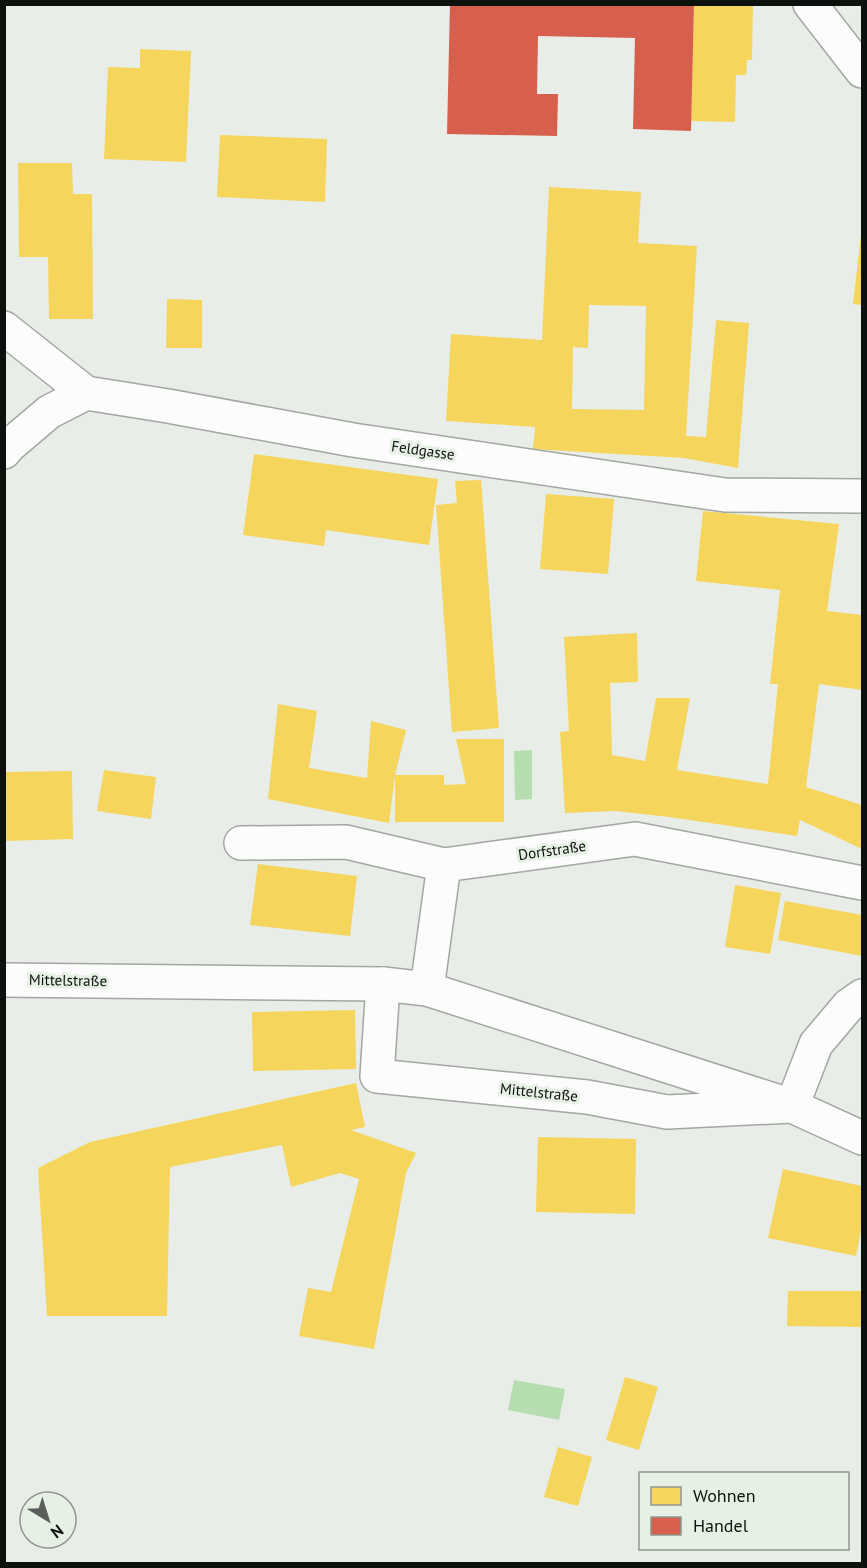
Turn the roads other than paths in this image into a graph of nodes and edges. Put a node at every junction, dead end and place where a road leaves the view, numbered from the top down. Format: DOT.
graph roads {
  1 [pos="810,4"];
  2 [pos="862,71"];
  3 [pos="4,328"];
  4 [pos="86,393"];
  5 [pos="4,452"];
  6 [pos="862,496"];
  7 [pos="241,843"];
  8 [pos="444,866"];
  9 [pos="862,884"];
  10 [pos="4,980"];
  11 [pos="383,984"];
  12 [pos="427,989"];
  13 [pos="862,996"];
  14 [pos="792,1106"];
  15 [pos="862,1138"];
  1 -- 2 [label="street"];
  3 -- 4 [label="street"];
  4 -- 5 [label="street"];
  4 -- 6 [label="street, Feldgasse"];
  7 -- 8 [label="street, Dorfstraße"];
  8 -- 9 [label="street, Dorfstraße"];
  8 -- 12 [label="street"];
  10 -- 11 [label="street, Mittelstraße"];
  11 -- 12 [label="street, Mittelstraße"];
  11 -- 14 [label="street, Mittelstraße"];
  12 -- 14 [label="street, Mittelstraße"];
  13 -- 14 [label="street"];
  14 -- 15 [label="street, Mittelstraße"];
}
